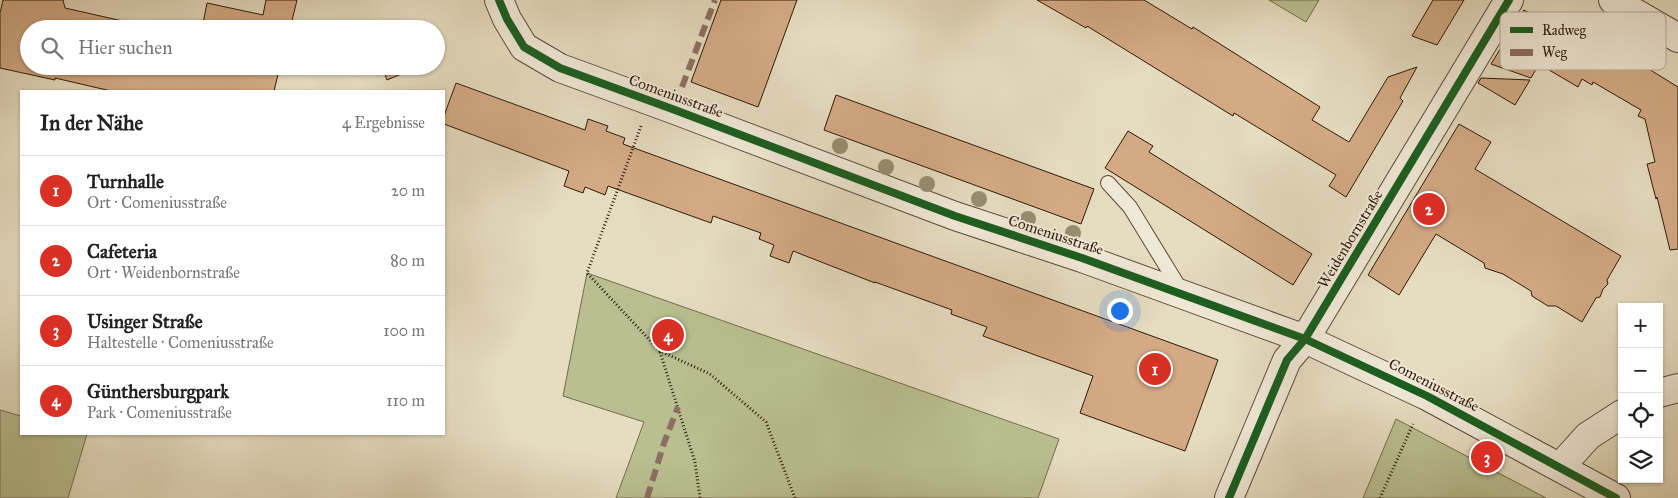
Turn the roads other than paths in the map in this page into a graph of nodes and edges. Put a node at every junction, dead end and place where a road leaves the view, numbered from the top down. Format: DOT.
graph roads {
  1 [pos="499,0"];
  2 [pos="1509,0"];
  3 [pos="1613,0"];
  4 [pos="1502,12"];
  5 [pos="1634,12"];
  6 [pos="1500,15"];
  7 [pos="1666,31"];
  8 [pos="1678,38"];
  9 [pos="1108,184"];
  10 [pos="1184,295"];
  11 [pos="1305,339"];
  12 [pos="1678,388"];
  13 [pos="1663,392"];
  14 [pos="1618,417"];
  15 [pos="1560,467"];
  16 [pos="1228,498"];
  17 [pos="1616,498"];
  1 -- 10 [label="street, Comeniusstraße"];
  2 -- 4 [label="street, Weidenbornstraße"];
  3 -- 5 [label="street"];
  6 -- 11 [label="street, Weidenbornstraße"];
  7 -- 8 [label="street"];
  9 -- 10 [label="lane"];
  10 -- 11 [label="street, Comeniusstraße"];
  11 -- 15 [label="street, Comeniusstraße"];
  11 -- 16 [label="street, Weidenbornstraße"];
  12 -- 13 [label="street"];
  14 -- 15 [label="street"];
  15 -- 17 [label="street, Comeniusstraße"];
}
